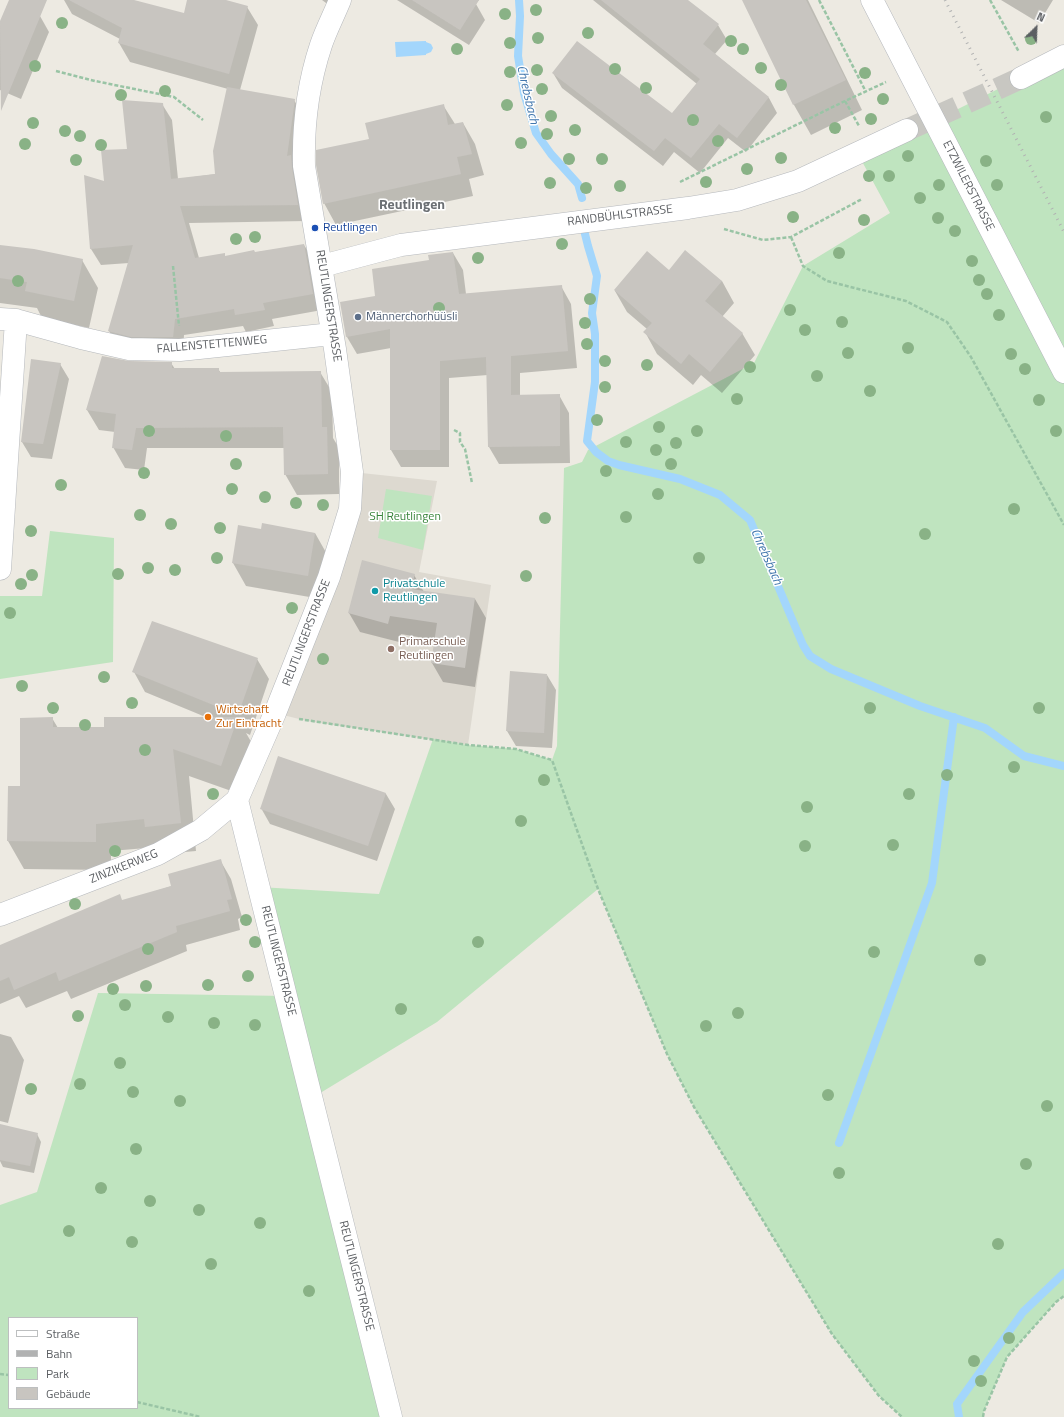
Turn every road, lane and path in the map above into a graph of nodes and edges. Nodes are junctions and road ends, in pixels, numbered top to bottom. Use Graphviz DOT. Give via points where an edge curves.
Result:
graph roads {
  1 [pos="340,0"];
  2 [pos="819,0"];
  3 [pos="872,0"];
  4 [pos="990,0"];
  5 [pos="1064,56"];
  6 [pos="56,71"];
  7 [pos="1026,75"];
  8 [pos="886,82"];
  9 [pos="866,92"];
  10 [pos="203,120"];
  11 [pos="907,130"];
  12 [pos="862,199"];
  13 [pos="670,210"];
  14 [pos="723,229"];
  15 [pos="791,237"];
  16 [pos="173,266"];
  17 [pos="322,266"];
  18 [pos="8,320"];
  19 [pos="332,334"];
  20 [pos="180,350"];
  21 [pos="1064,372"];
  22 [pos="454,430"];
  23 [pos="472,483"];
  24 [pos="1064,525"];
  25 [pos="0,569"];
  26 [pos="307,721"];
  27 [pos="237,800"];
  28 [pos="0,915"];
  29 [pos="1064,1296"];
  30 [pos="138,1402"];
  31 [pos="201,1417"];
  32 [pos="391,1417"];
  33 [pos="902,1417"];
  34 [pos="984,1417"];
  1 -- 17 [label="street, REUTLINGERSTRASSE" via="317,59 310,87 303,142 304,166"];
  2 -- 9 [label="path"];
  3 -- 21 [label="street, ETZWILERSTRASSE"];
  4 -- 7 [label="path"];
  5 -- 7 [label="street"];
  6 -- 10 [label="path" via="174,98"];
  8 -- 9 [label="path"];
  9 -- 13 [label="path" via="679,183 669,193"];
  11 -- 13 [label="street, RANDBÜHLSTRASSE" via="798,181 737,200"];
  12 -- 15 [label="path"];
  13 -- 17 [label="street, RANDBÜHLSTRASSE" via="401,245"];
  14 -- 15 [label="path" via="763,240"];
  15 -- 24 [label="path" via="803,266 826,281 906,301 947,322 971,356"];
  16 -- 20 [label="path"];
  17 -- 19 [label="street, REUTLINGERSTRASSE"];
  18 -- 20 [label="street, FALLENSTETTENWEG" via="129,349"];
  18 -- 25 [label="street"];
  19 -- 20 [label="street, FALLENSTETTENWEG"];
  19 -- 27 [label="street, REUTLINGERSTRASSE" via="352,472 350,509 329,577"];
  22 -- 23 [label="path" via="460,433 460,442 465,449"];
  26 -- 33 [label="path" via="468,745 516,749 552,760 598,889 667,1054 694,1107 832,1334 879,1396"];
  27 -- 28 [label="street, ZINZIKERWEG" via="201,830 158,854"];
  27 -- 32 [label="street, REUTLINGERSTRASSE"];
  29 -- 34 [label="path" via="1007,1357 984,1411"];
  30 -- 31 [label="path"];
}
